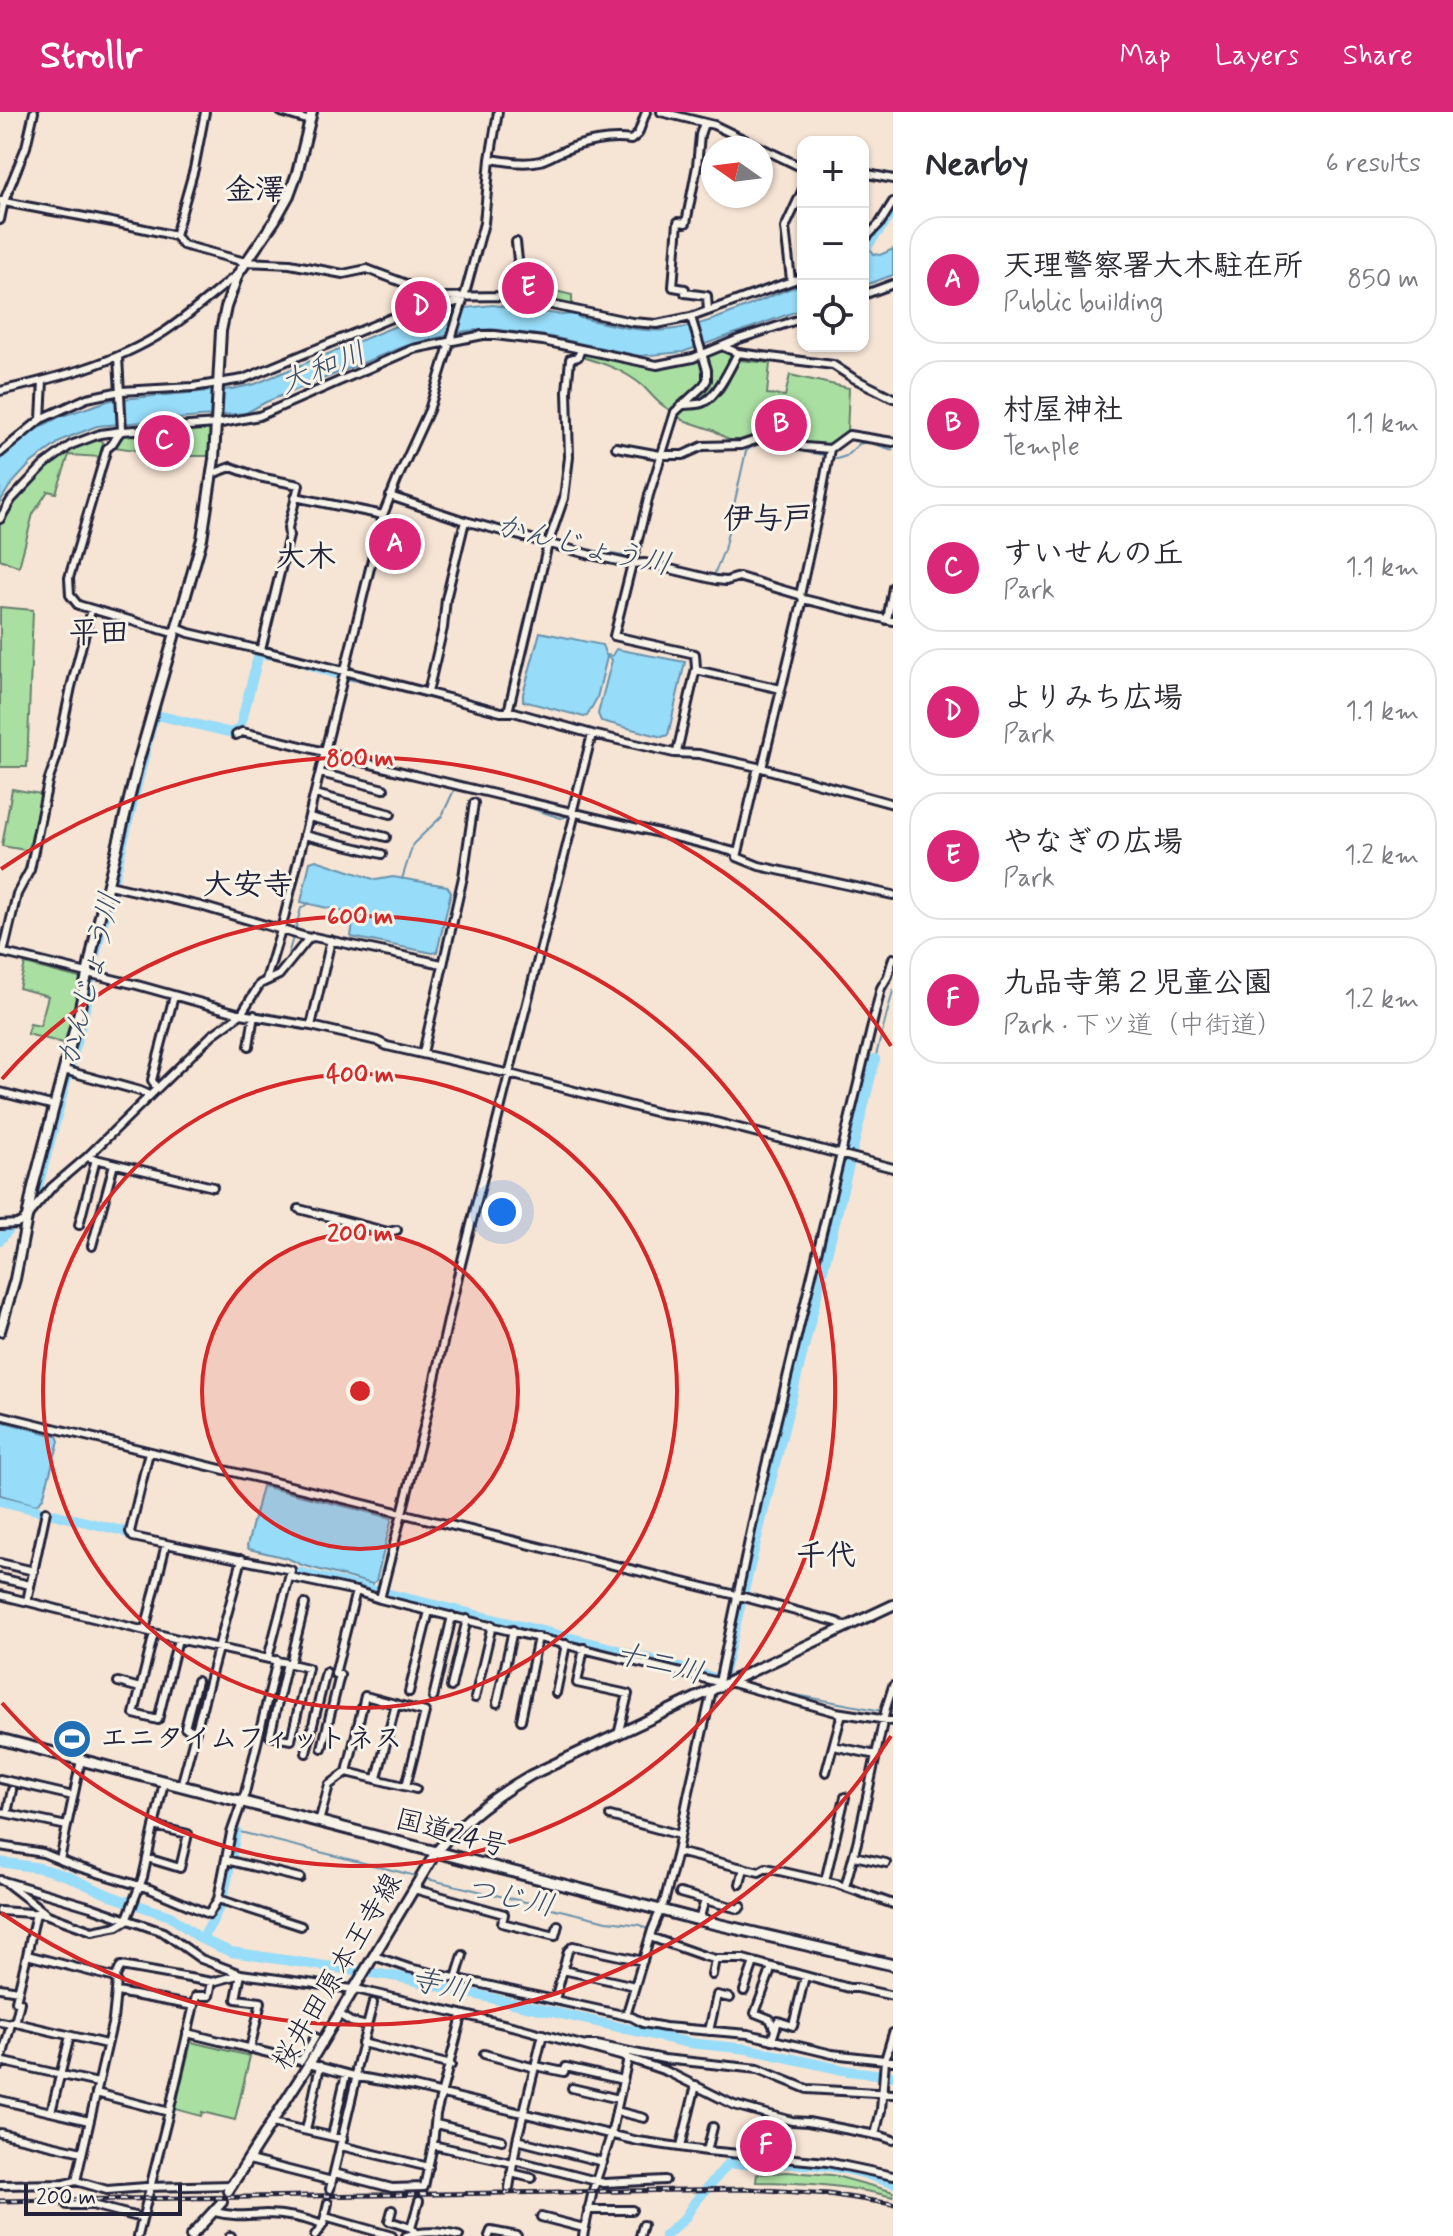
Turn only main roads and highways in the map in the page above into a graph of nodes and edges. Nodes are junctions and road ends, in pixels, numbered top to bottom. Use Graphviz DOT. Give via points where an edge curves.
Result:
graph roads {
  1 [pos="311,116"];
  2 [pos="0,1331"];
  3 [pos="893,1605"];
  4 [pos="0,1739"];
  5 [pos="436,1852"];
  6 [pos="893,1965"];
  7 [pos="231,2188"];
  8 [pos="222,2202"];
  9 [pos="191,2236"];
  1 -- 2 [label="main road" via="289,195 238,274 226,307 202,539 139,759"];
  3 -- 5 [label="main road, 桜井田原本王寺線" via="510,1787"];
  4 -- 5 [label="highway, 国道24号"];
  5 -- 6 [label="highway, 国道24号"];
  5 -- 7 [label="main road, 桜井田原本王寺線"];
  8 -- 9 [label="main road"];
}
